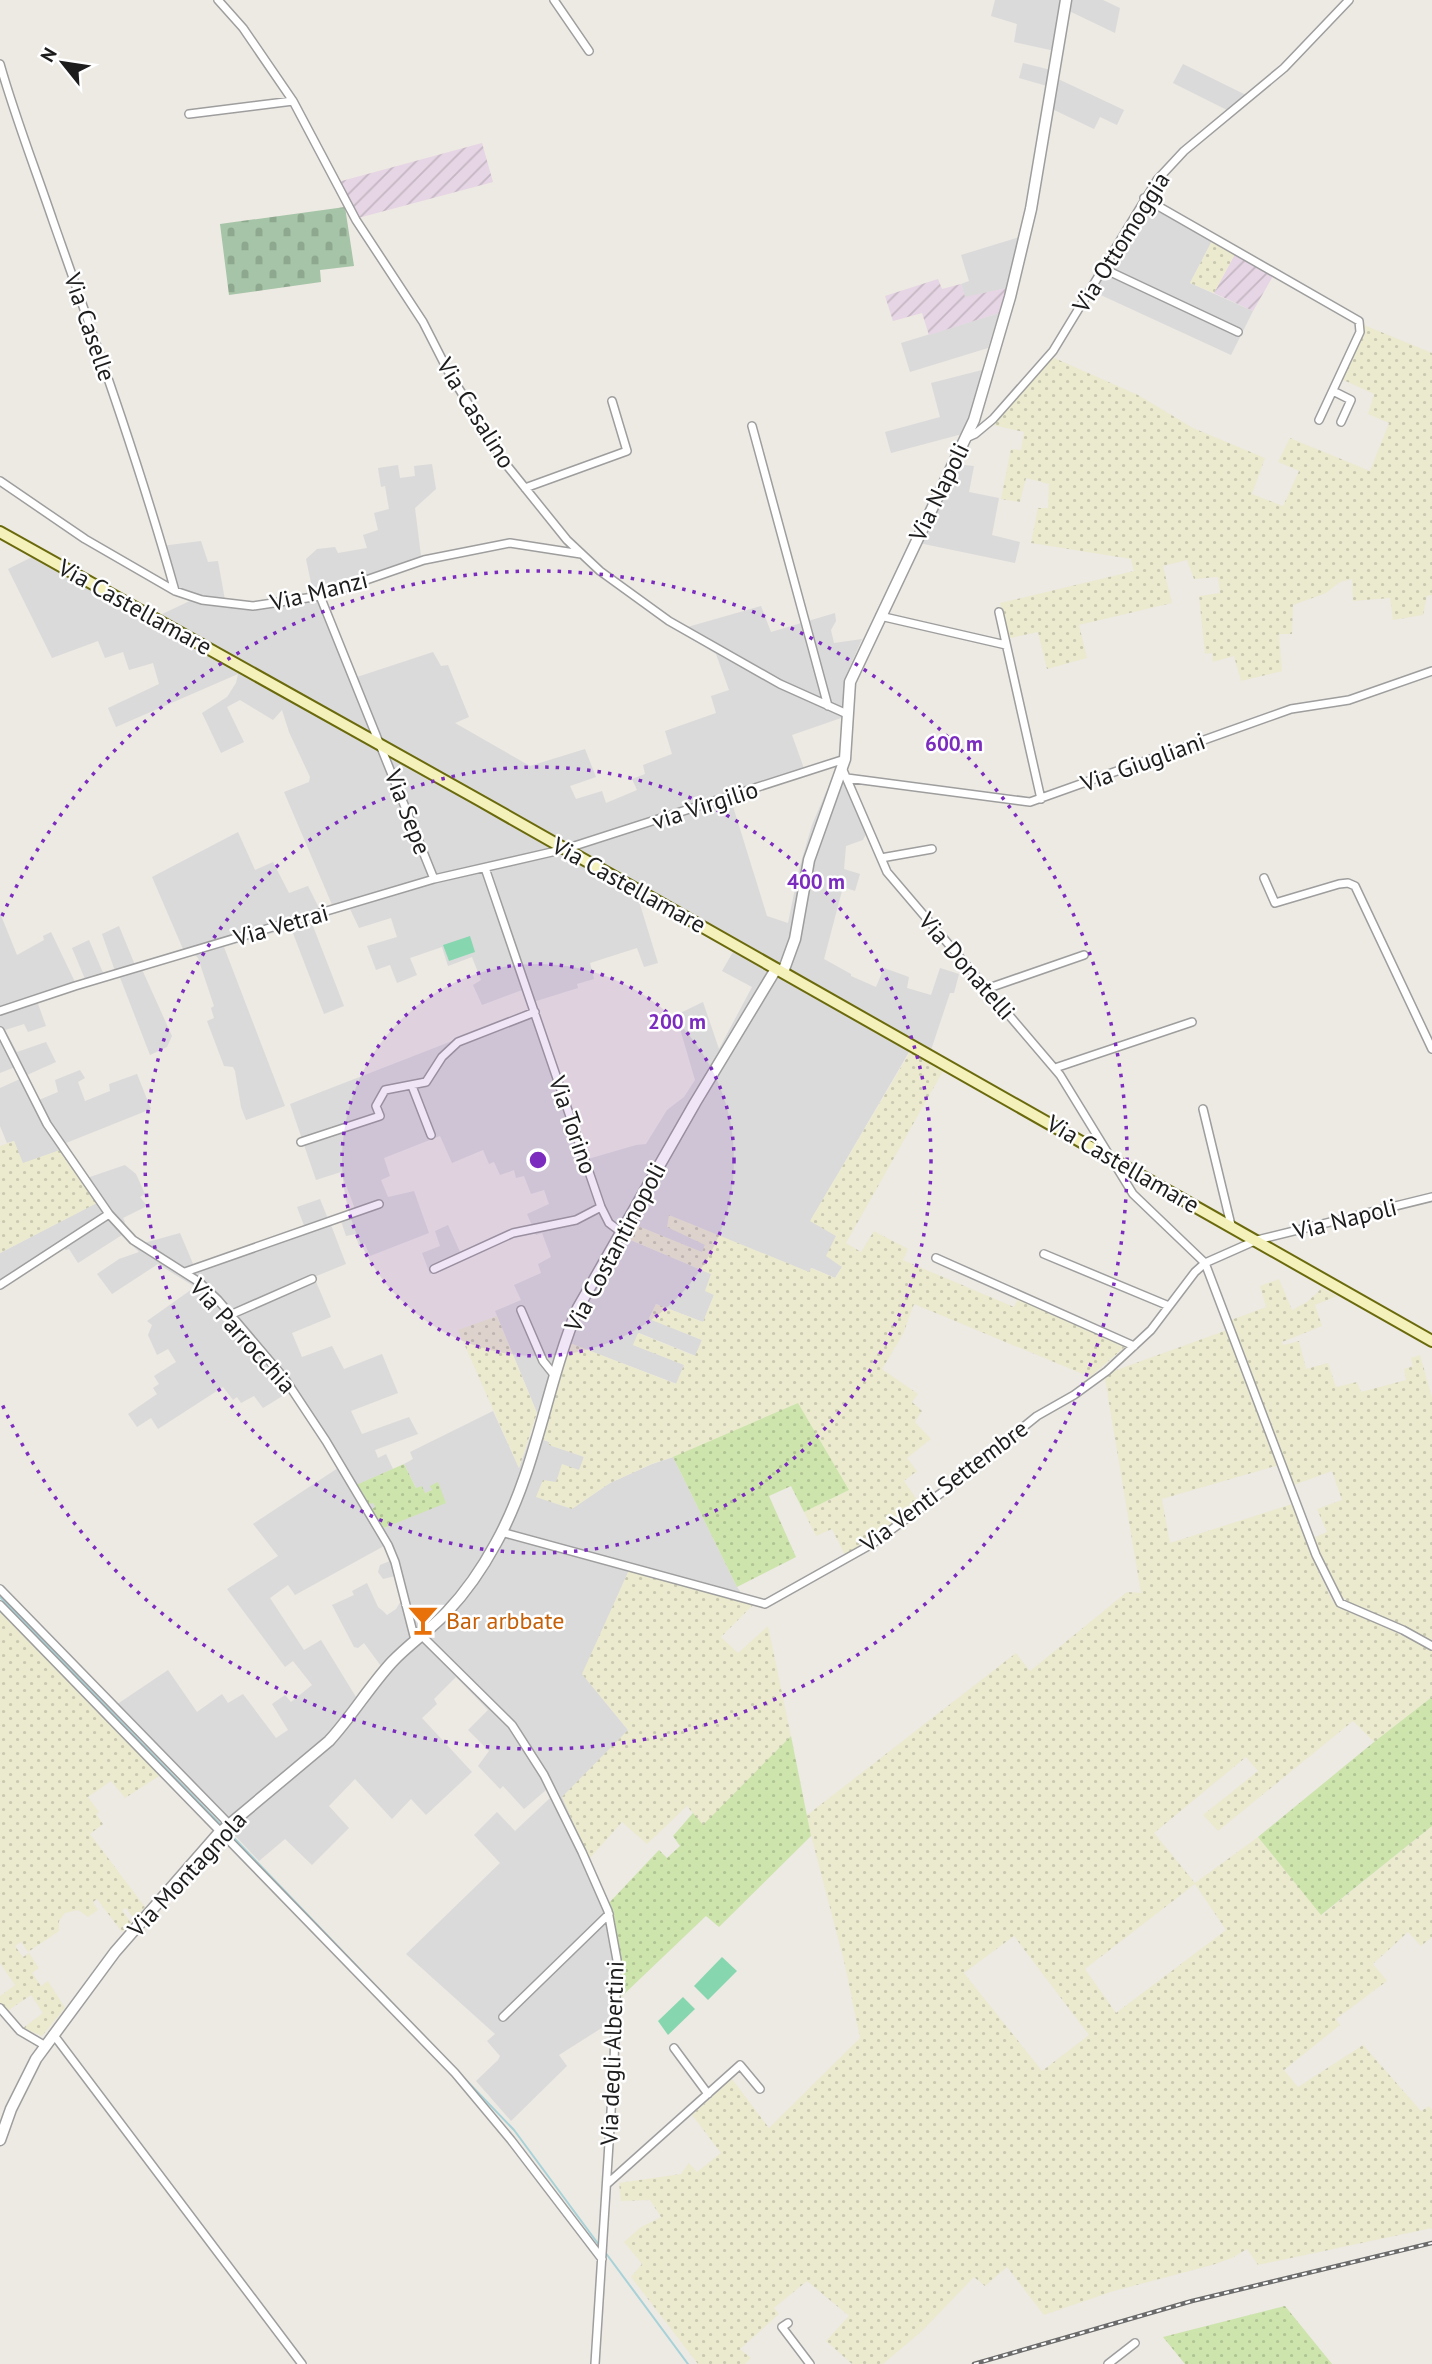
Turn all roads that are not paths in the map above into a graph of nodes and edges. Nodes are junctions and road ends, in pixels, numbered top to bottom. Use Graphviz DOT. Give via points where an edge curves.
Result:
graph roads {
  1 [pos="218,0"];
  2 [pos="554,0"];
  3 [pos="1066,0"];
  4 [pos="1349,0"];
  5 [pos="589,51"];
  6 [pos="0,64"];
  7 [pos="293,101"];
  8 [pos="189,114"];
  9 [pos="1144,198"];
  10 [pos="1102,268"];
  11 [pos="1238,332"];
  12 [pos="1333,391"];
  13 [pos="612,401"];
  14 [pos="1320,420"];
  15 [pos="1341,422"];
  16 [pos="752,426"];
  17 [pos="966,438"];
  18 [pos="0,481"];
  19 [pos="525,488"];
  20 [pos="0,532"];
  21 [pos="582,554"];
  22 [pos="175,591"];
  23 [pos="320,596"];
  24 [pos="999,612"];
  25 [pos="880,616"];
  26 [pos="1006,645"];
  27 [pos="1432,671"];
  28 [pos="828,706"];
  29 [pos="847,714"];
  30 [pos="381,744"];
  31 [pos="845,768"];
  32 [pos="1041,799"];
  33 [pos="565,849"];
  34 [pos="932,849"];
  35 [pos="881,858"];
  36 [pos="485,867"];
  37 [pos="1264,878"];
  38 [pos="435,879"];
  39 [pos="1084,955"];
  40 [pos="780,970"];
  41 [pos="986,989"];
  42 [pos="0,1011"];
  43 [pos="535,1012"];
  44 [pos="1192,1022"];
  45 [pos="0,1031"];
  46 [pos="1432,1049"];
  47 [pos="1055,1068"];
  48 [pos="412,1086"];
  49 [pos="1203,1110"];
  50 [pos="431,1135"];
  51 [pos="301,1142"];
  52 [pos="1108,1155"];
  53 [pos="1432,1197"];
  54 [pos="379,1204"];
  55 [pos="601,1207"];
  56 [pos="109,1214"];
  57 [pos="1231,1225"];
  58 [pos="621,1232"];
  59 [pos="1258,1240"];
  60 [pos="1044,1254"];
  61 [pos="936,1258"];
  62 [pos="1205,1263"];
  63 [pos="434,1269"];
  64 [pos="185,1272"];
  65 [pos="312,1279"];
  66 [pos="0,1285"];
  67 [pos="1169,1306"];
  68 [pos="521,1310"];
  69 [pos="230,1315"];
  70 [pos="1432,1341"];
  71 [pos="1134,1346"];
  72 [pos="555,1376"];
  73 [pos="501,1532"];
  74 [pos="0,1588"];
  75 [pos="0,1605"];
  76 [pos="418,1638"];
  77 [pos="1432,1646"];
  78 [pos="225,1828"];
  79 [pos="609,1914"];
  80 [pos="0,2008"];
  81 [pos="503,2017"];
  82 [pos="53,2034"];
  83 [pos="44,2045"];
  84 [pos="674,2048"];
  85 [pos="760,2089"];
  86 [pos="708,2094"];
  87 [pos="0,2140"];
  88 [pos="607,2184"];
  89 [pos="603,2253"];
  90 [pos="788,2323"];
  91 [pos="1135,2343"];
  92 [pos="302,2364"];
  93 [pos="595,2364"];
  94 [pos="810,2364"];
  95 [pos="1108,2364"];
  1 -- 7 [label="street, Via Casalino"];
  2 -- 5 [label="street"];
  3 -- 17 [label="street, Via Napoli" via="1025,238"];
  4 -- 9 [label="street, Via Ottomoggia" via="1284,68 1172,163"];
  6 -- 22 [label="street, Via Caselle" via="156,520"];
  7 -- 8 [label="street"];
  7 -- 19 [label="street, Via Casalino" via="361,229 423,322 505,463"];
  9 -- 10 [label="street, Via Ottomoggia"];
  9 -- 12 [label="street" via="1359,321 1360,332"];
  10 -- 11 [label="street"];
  10 -- 17 [label="street, Via Ottomoggia" via="1053,351 993,419"];
  12 -- 14 [label="street"];
  12 -- 15 [label="street" via="1350,400"];
  13 -- 19 [label="street" via="627,451"];
  16 -- 28 [label="street"];
  17 -- 25 [label="street, Via Napoli"];
  18 -- 22 [label="street, Via Manzi" via="85,539"];
  19 -- 21 [label="street, Via Casalino"];
  20 -- 30 [label="main road, Via Castellamare"];
  21 -- 23 [label="street, Via Manzi" via="510,543 424,560"];
  21 -- 28 [label="street, Via Casalino" via="669,621"];
  22 -- 23 [label="street, Via Manzi" via="202,600 253,606"];
  23 -- 30 [label="street, Via Sepe"];
  24 -- 26 [label="street"];
  25 -- 26 [label="street"];
  25 -- 29 [label="street, Via Napoli" via="850,682"];
  26 -- 32 [label="street"];
  27 -- 32 [label="street, Via Giugliani" via="1349,700 1291,709"];
  28 -- 29 [label="street, Via Casalino"];
  29 -- 31 [label="street, Via Napoli"];
  30 -- 33 [label="main road, Via Castellamare"];
  30 -- 38 [label="street, Via Sepe"];
  31 -- 32 [label="street, Via Giugliani" via="1030,802"];
  31 -- 33 [label="street, via Virgilio"];
  31 -- 35 [label="street, Via Donatelli"];
  31 -- 40 [label="street, Via Napoli" via="809,860 795,939"];
  33 -- 36 [label="street, Via Vetrai"];
  33 -- 40 [label="main road, Via Castellamare"];
  34 -- 35 [label="street"];
  35 -- 41 [label="street, Via Donatelli" via="887,872"];
  36 -- 38 [label="street, Via Vetrai"];
  36 -- 43 [label="street, Via Torino"];
  37 -- 46 [label="street" via="1275,903 1339,884 1355,886"];
  38 -- 42 [label="street, Via Vetrai"];
  39 -- 41 [label="street"];
  40 -- 52 [label="main road, Via Castellamare"];
  40 -- 58 [label="street, Via Costantinopoli" via="695,1103"];
  41 -- 47 [label="street, Via Donatelli"];
  43 -- 48 [label="street" via="458,1042 425,1082"];
  43 -- 55 [label="street, Via Torino"];
  44 -- 47 [label="street"];
  45 -- 56 [label="street, Via Parrocchia" via="47,1124"];
  47 -- 52 [label="street, Via Donatelli"];
  48 -- 50 [label="street"];
  48 -- 51 [label="street" via="385,1090 376,1106 380,1116"];
  49 -- 57 [label="street"];
  52 -- 57 [label="main road, Via Castellamare"];
  52 -- 62 [label="street, Via Donatelli" via="1133,1194"];
  53 -- 59 [label="street, Via Napoli"];
  54 -- 64 [label="street"];
  55 -- 58 [label="street, Via Torino" via="609,1223"];
  55 -- 63 [label="street" via="576,1220 513,1233"];
  56 -- 64 [label="street, Via Parrocchia" via="133,1240"];
  56 -- 66 [label="street"];
  57 -- 59 [label="main road, Via Castellamare"];
  58 -- 72 [label="street, Via Costantinopoli" via="578,1308"];
  59 -- 62 [label="street, Via Venti Settembre"];
  59 -- 70 [label="main road, Via Castellamare"];
  60 -- 67 [label="street"];
  61 -- 71 [label="street"];
  62 -- 67 [label="street, Via Venti Settembre"];
  62 -- 77 [label="street" via="1336,1598"];
  64 -- 69 [label="street, Via Parrocchia"];
  65 -- 69 [label="street"];
  67 -- 71 [label="street, Via Venti Settembre"];
  68 -- 72 [label="street" via="543,1362"];
  69 -- 76 [label="street, Via Parrocchia" via="302,1403 381,1531"];
  71 -- 73 [label="street, Via Venti Settembre" via="1107,1371 1011,1435 872,1544 765,1604"];
  72 -- 73 [label="street, Via Costantinopoli" via="541,1431"];
  73 -- 76 [label="street, Via Costantinopoli" via="447,1612"];
  74 -- 78 [label="street"];
  75 -- 78 [label="street"];
  76 -- 78 [label="street, Via Montagnola" via="385,1670 328,1741"];
  76 -- 79 [label="street, Via degli Albertini" via="512,1725 549,1786"];
  78 -- 82 [label="street, Via Montagnola" via="115,1952"];
  78 -- 89 [label="street" via="485,2107"];
  79 -- 81 [label="street"];
  79 -- 88 [label="street, Via degli Albertini" via="617,1960"];
  80 -- 83 [label="street" via="20,2031"];
  82 -- 83 [label="street, Via Montagnola"];
  82 -- 92 [label="street"];
  83 -- 87 [label="street, Via Montagnola"];
  84 -- 86 [label="street"];
  85 -- 86 [label="street" via="740,2065"];
  86 -- 88 [label="street"];
  88 -- 89 [label="street, Via degli Albertini"];
  89 -- 93 [label="street, Via degli Albertini"];
  90 -- 94 [label="street" via="782,2327"];
  91 -- 95 [label="street"];
}
